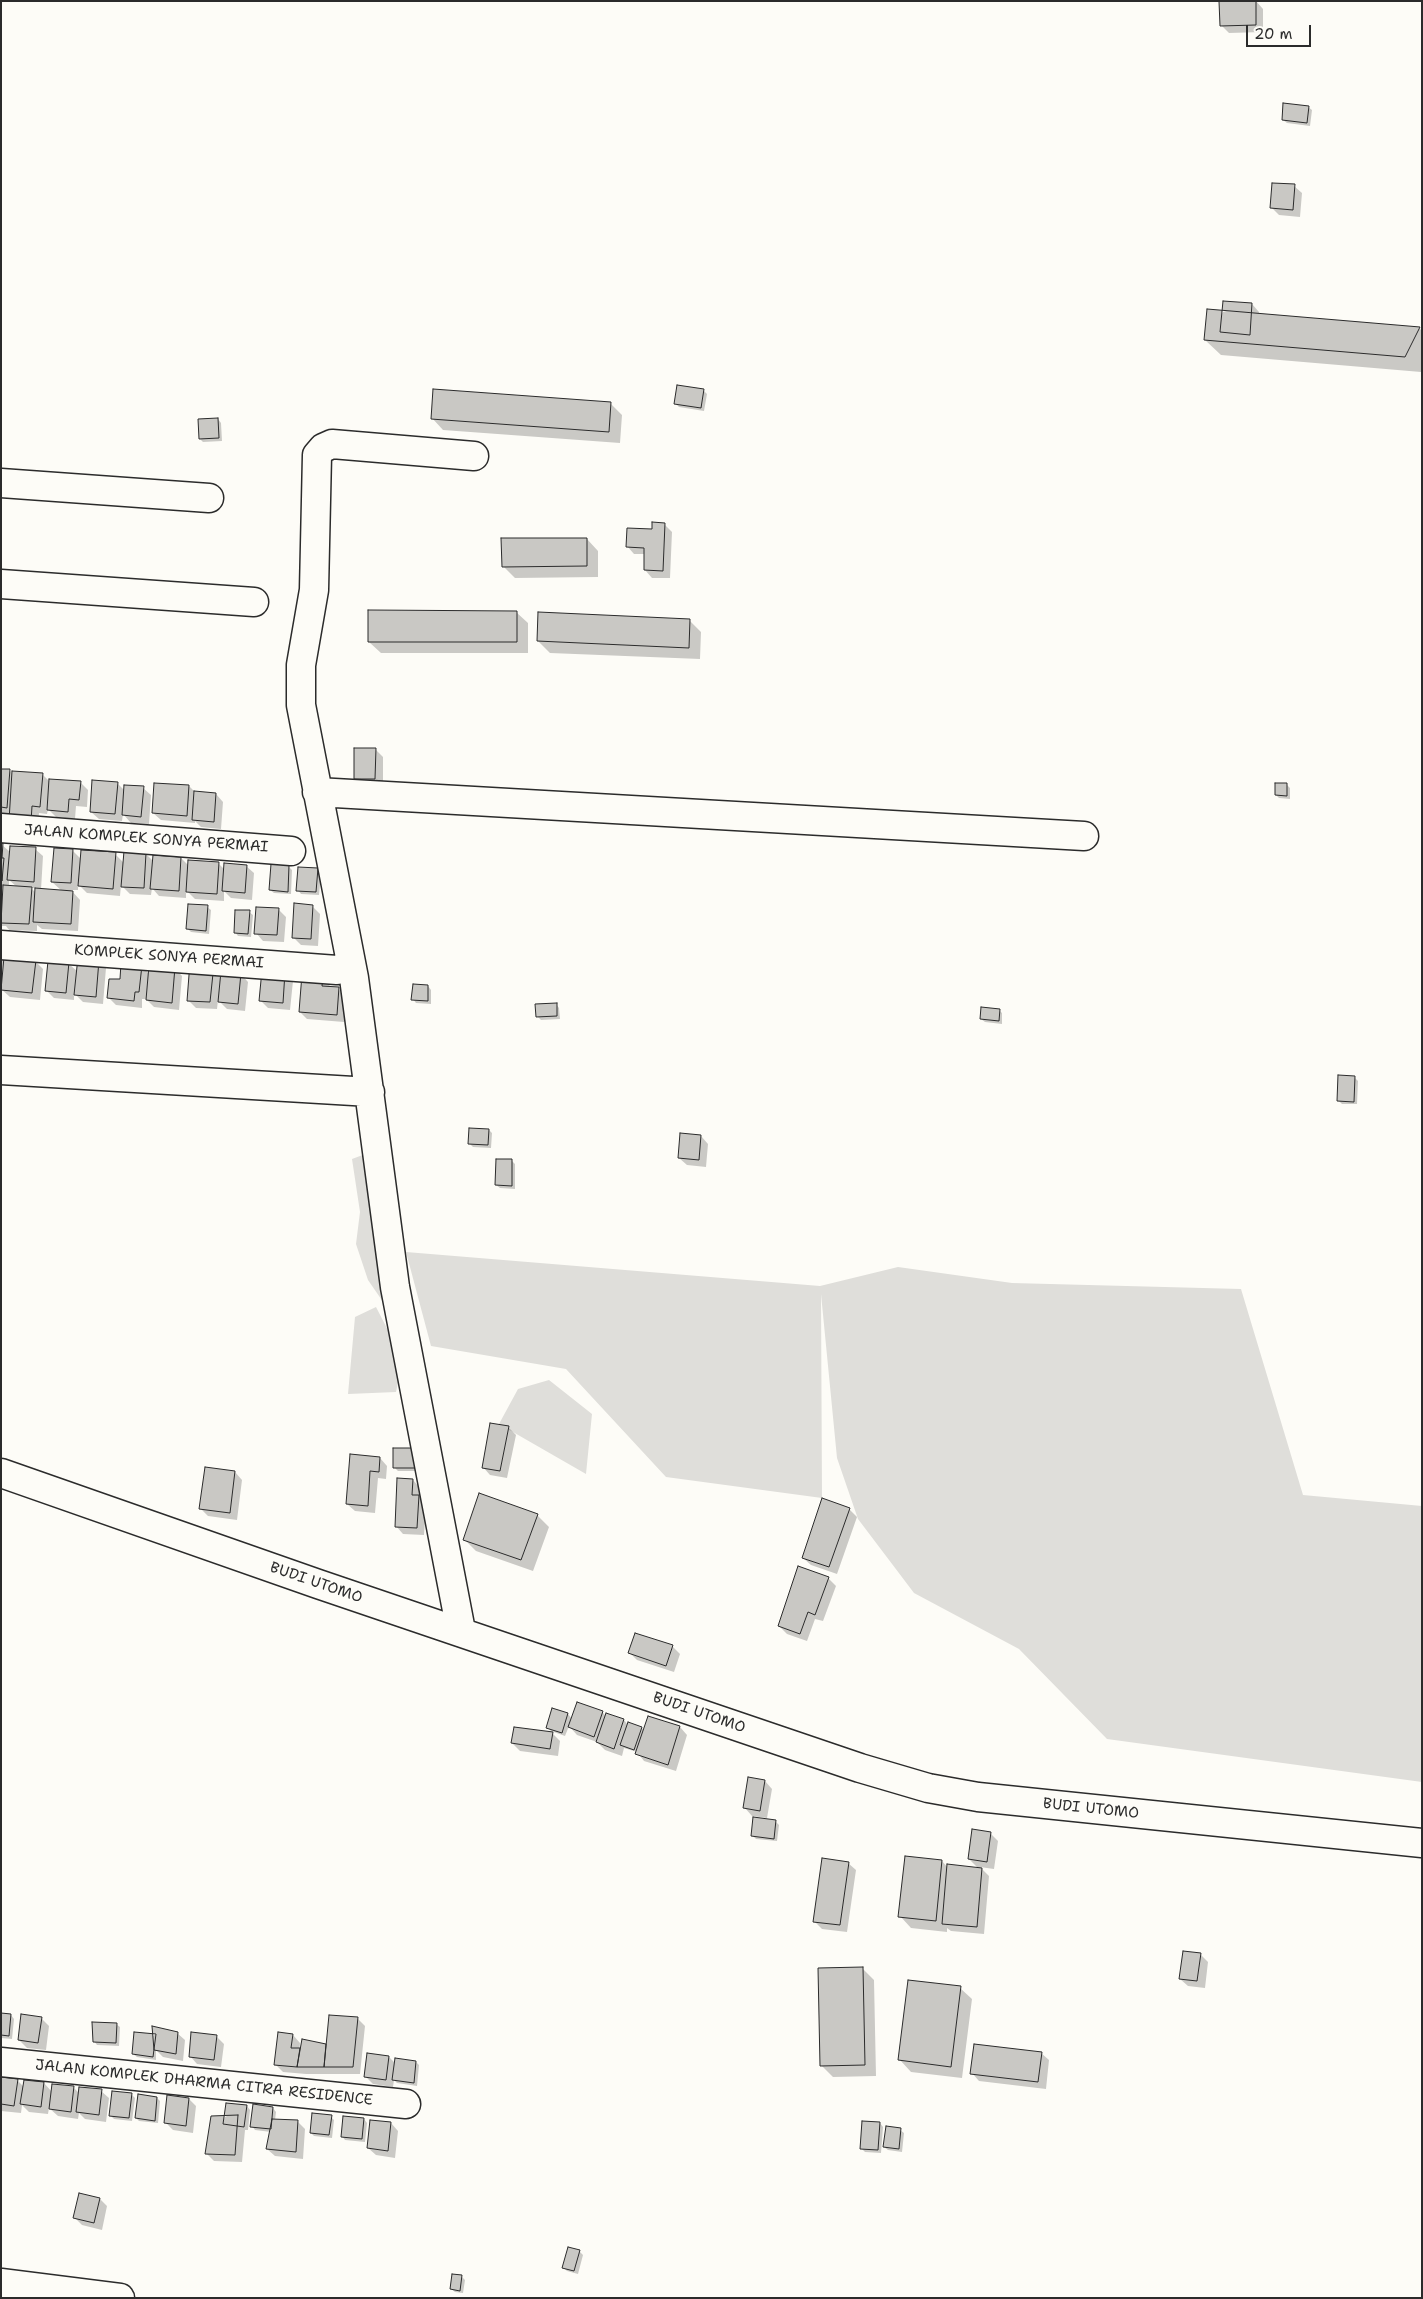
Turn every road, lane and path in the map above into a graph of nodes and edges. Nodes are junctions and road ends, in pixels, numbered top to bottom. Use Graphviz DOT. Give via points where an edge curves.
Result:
graph roads {
  1 [pos="474,456"];
  2 [pos="1,483"];
  3 [pos="209,498"];
  4 [pos="1,584"];
  5 [pos="254,602"];
  6 [pos="317,792"];
  7 [pos="1,828"];
  8 [pos="1084,836"];
  9 [pos="291,851"];
  10 [pos="1,945"];
  11 [pos="337,970"];
  12 [pos="1,1070"];
  13 [pos="370,1092"];
  14 [pos="1,1473"];
  15 [pos="461,1631"];
  16 [pos="1422,1843"];
  17 [pos="1,2062"];
  18 [pos="406,2104"];
  19 [pos="1,2283"];
  20 [pos="120,2298"];
  1 -- 6 [label="street" via="332,444 317,455 314,590 301,665 301,705"];
  2 -- 3 [label="street"];
  4 -- 5 [label="street"];
  6 -- 8 [label="street"];
  6 -- 13 [label="street" via="354,978"];
  7 -- 9 [label="street, JALAN KOMPLEK SONYA PERMAI"];
  10 -- 11 [label="street, KOMPLEK SONYA PERMAI"];
  12 -- 13 [label="street"];
  13 -- 15 [label="street" via="395,1287"];
  14 -- 15 [label="street, BUDI UTOMO"];
  15 -- 16 [label="street, BUDI UTOMO" via="860,1768 928,1788 978,1797"];
  17 -- 18 [label="street, JALAN KOMPLEK DHARMA CITRA RESIDENCE"];
  19 -- 20 [label="street"];
}
